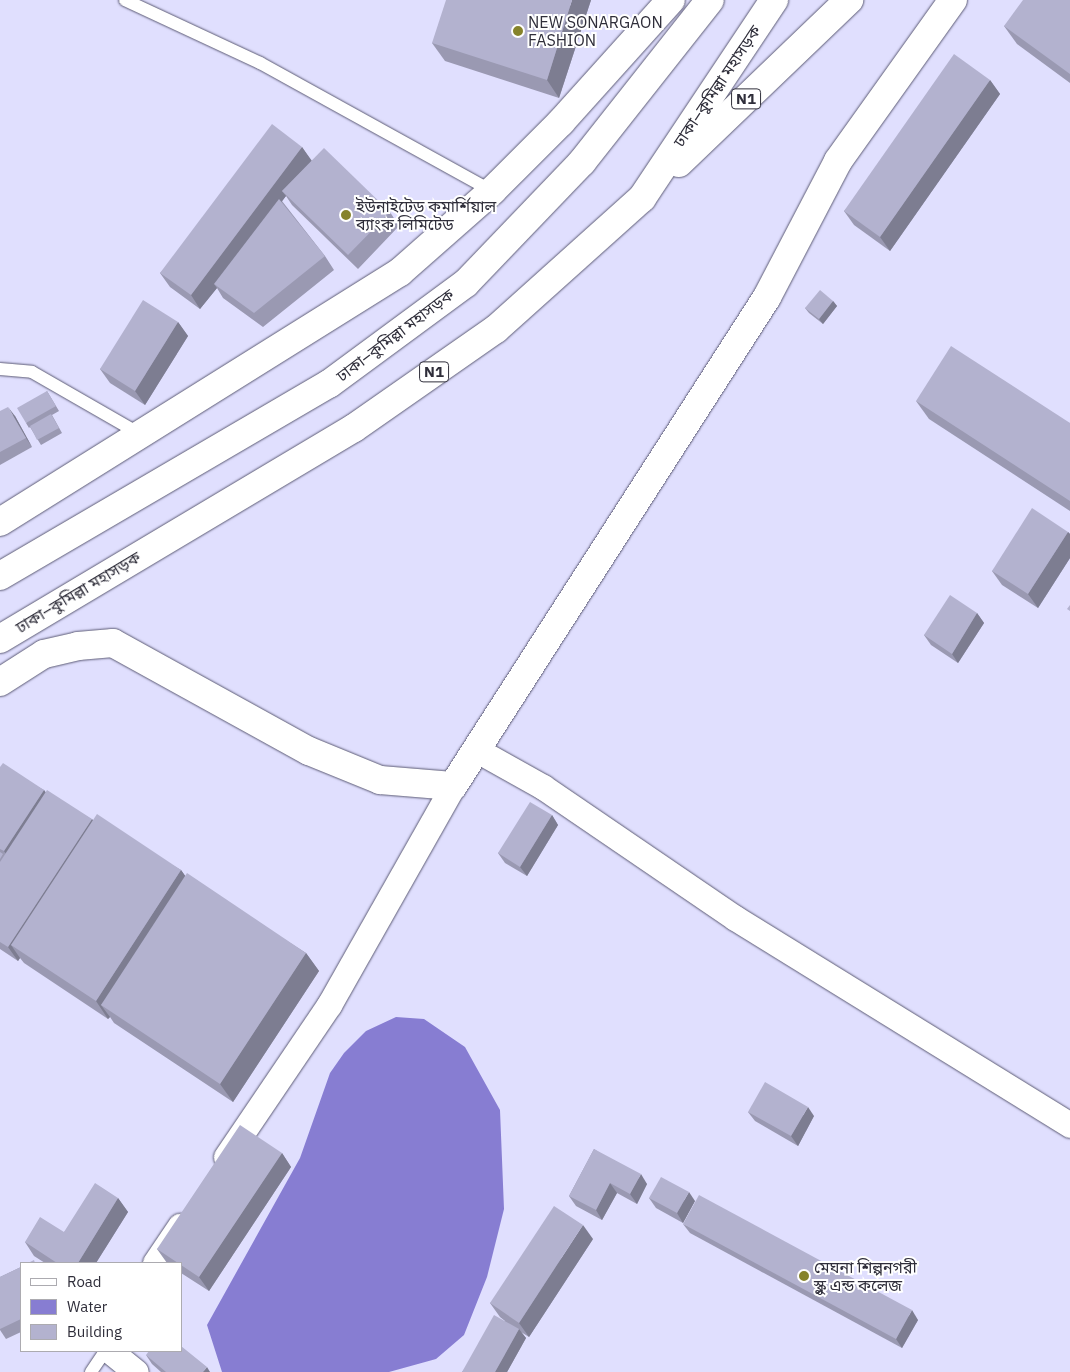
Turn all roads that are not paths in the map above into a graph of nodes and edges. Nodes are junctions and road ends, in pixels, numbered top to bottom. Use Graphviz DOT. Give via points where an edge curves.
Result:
graph roads {
  1 [pos="125,0"];
  2 [pos="671,0"];
  3 [pos="710,0"];
  4 [pos="774,0"];
  5 [pos="849,0"];
  6 [pos="953,0"];
  7 [pos="492,191"];
  8 [pos="642,198"];
  9 [pos="0,370"];
  10 [pos="140,434"];
  11 [pos="0,522"];
  12 [pos="0,576"];
  13 [pos="0,639"];
  14 [pos="0,682"];
  15 [pos="475,749"];
  16 [pos="453,786"];
  17 [pos="1070,1125"];
  18 [pos="214,1174"];
  19 [pos="193,1207"];
  20 [pos="156,1262"];
  21 [pos="104,1352"];
  22 [pos="111,1352"];
  23 [pos="91,1372"];
  24 [pos="136,1372"];
  1 -- 7 [label="lane" via="260,63"];
  2 -- 7 [label="main road" via="561,122"];
  3 -- 12 [label="main road, ঢাকা–কুমিল্লা মহাসড়ক" via="582,162 466,283 328,384"];
  4 -- 8 [label="main road, ঢাকা–কুমিল্লা মহাসড়ক / N1"];
  5 -- 8 [label="main road, ঢাকা–কুমিল্লা মহাসড়ক / N1"];
  6 -- 15 [label="main road" via="838,161 767,297"];
  7 -- 10 [label="main road" via="400,272"];
  8 -- 13 [label="main road, ঢাকা–কুমিল্লা মহাসড়ক / N1" via="496,329 354,428"];
  9 -- 10 [label="lane" via="32,372"];
  10 -- 11 [label="main road"];
  14 -- 16 [label="main road" via="44,654 78,646 113,643 309,751 380,780"];
  15 -- 16 [label="main road"];
  15 -- 17 [label="street" via="543,787 735,918"];
  16 -- 18 [label="street" via="329,1005"];
  19 -- 20 [label="street"];
  21 -- 23 [label="lane"];
  22 -- 24 [label="street"];
}
